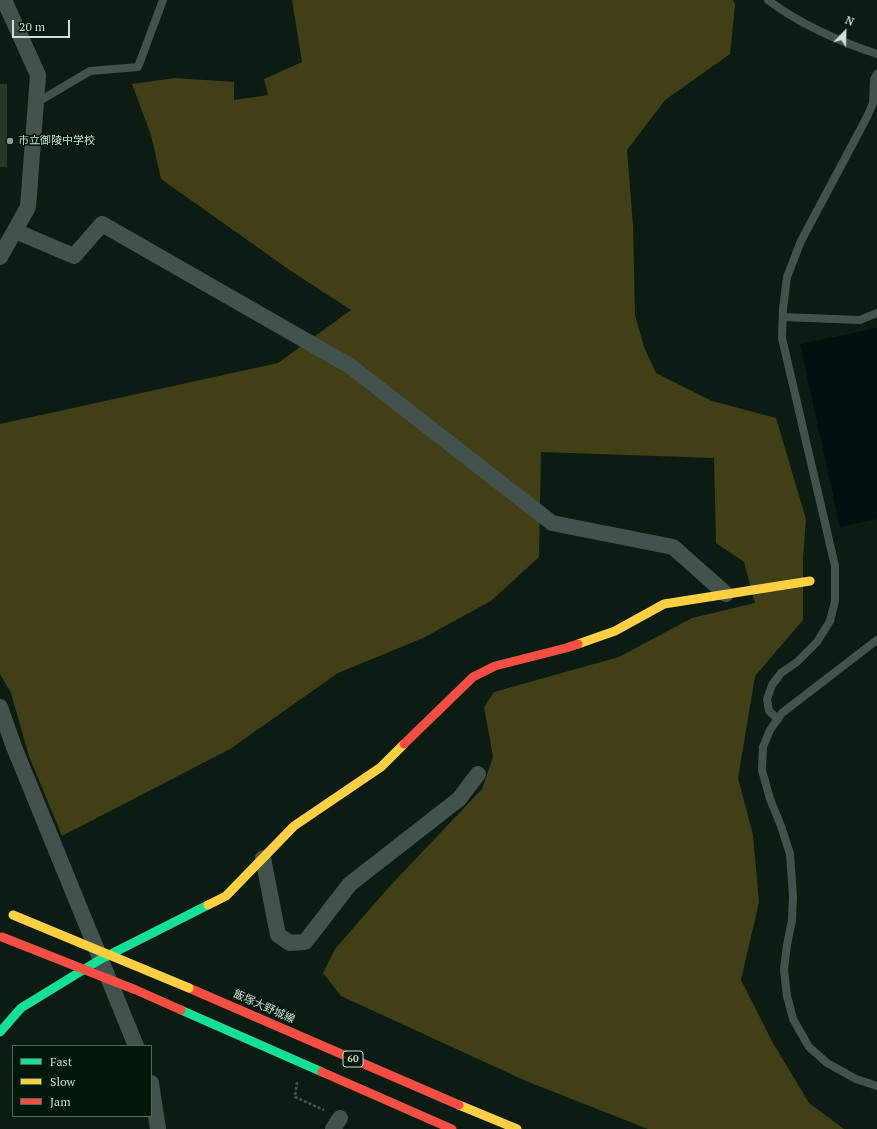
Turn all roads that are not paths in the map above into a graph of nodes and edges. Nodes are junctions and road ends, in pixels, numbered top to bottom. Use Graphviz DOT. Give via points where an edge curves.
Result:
graph roads {
  1 [pos="4,0"];
  2 [pos="163,0"];
  3 [pos="768,0"];
  4 [pos="877,54"];
  5 [pos="877,74"];
  6 [pos="36,103"];
  7 [pos="875,104"];
  8 [pos="15,231"];
  9 [pos="0,257"];
  10 [pos="877,313"];
  11 [pos="783,317"];
  12 [pos="810,581"];
  13 [pos="726,594"];
  14 [pos="877,640"];
  15 [pos="0,707"];
  16 [pos="778,719"];
  17 [pos="7,747"];
  18 [pos="478,774"];
  19 [pos="263,858"];
  20 [pos="9,913"];
  21 [pos="1,937"];
  22 [pos="101,960"];
  23 [pos="0,1032"];
  24 [pos="136,1045"];
  25 [pos="877,1086"];
  26 [pos="152,1089"];
  27 [pos="158,1129"];
  28 [pos="452,1129"];
  29 [pos="517,1129"];
  1 -- 6 [label="street" via="38,75"];
  2 -- 6 [label="lane" via="138,67 90,71"];
  3 -- 4 [label="lane" via="782,11 817,30"];
  5 -- 7 [label="lane" via="874,79"];
  6 -- 8 [label="street" via="28,207"];
  7 -- 11 [label="lane" via="801,241 787,277"];
  8 -- 9 [label="street"];
  8 -- 13 [label="street" via="74,256 102,224 350,366 552,524 673,547"];
  10 -- 11 [label="lane" via="860,320"];
  11 -- 16 [label="lane" via="782,338 835,566 835,601 830,621 817,642 797,662 781,673 772,685 767,699 768,705"];
  12 -- 13 [label="main road"];
  13 -- 19 [label="main road" via="664,604 615,631 566,648 495,666 473,677 381,767 294,826"];
  14 -- 16 [label="lane" via="782,713"];
  15 -- 17 [label="street"];
  16 -- 25 [label="lane" via="770,730 763,748 762,770 790,854 792,920 784,970 793,1019 809,1047 827,1063 856,1079"];
  17 -- 22 [label="street"];
  18 -- 19 [label="street" via="459,799 350,884 305,942 290,943 278,935"];
  19 -- 22 [label="main road" via="226,896"];
  20 -- 29 [label="main road, 飯塚大野城線 / 60, bridge"];
  21 -- 28 [label="main road, 60, bridge" via="136,990"];
  22 -- 23 [label="main road" via="21,1008"];
  22 -- 24 [label="street"];
  26 -- 27 [label="street"];
}
